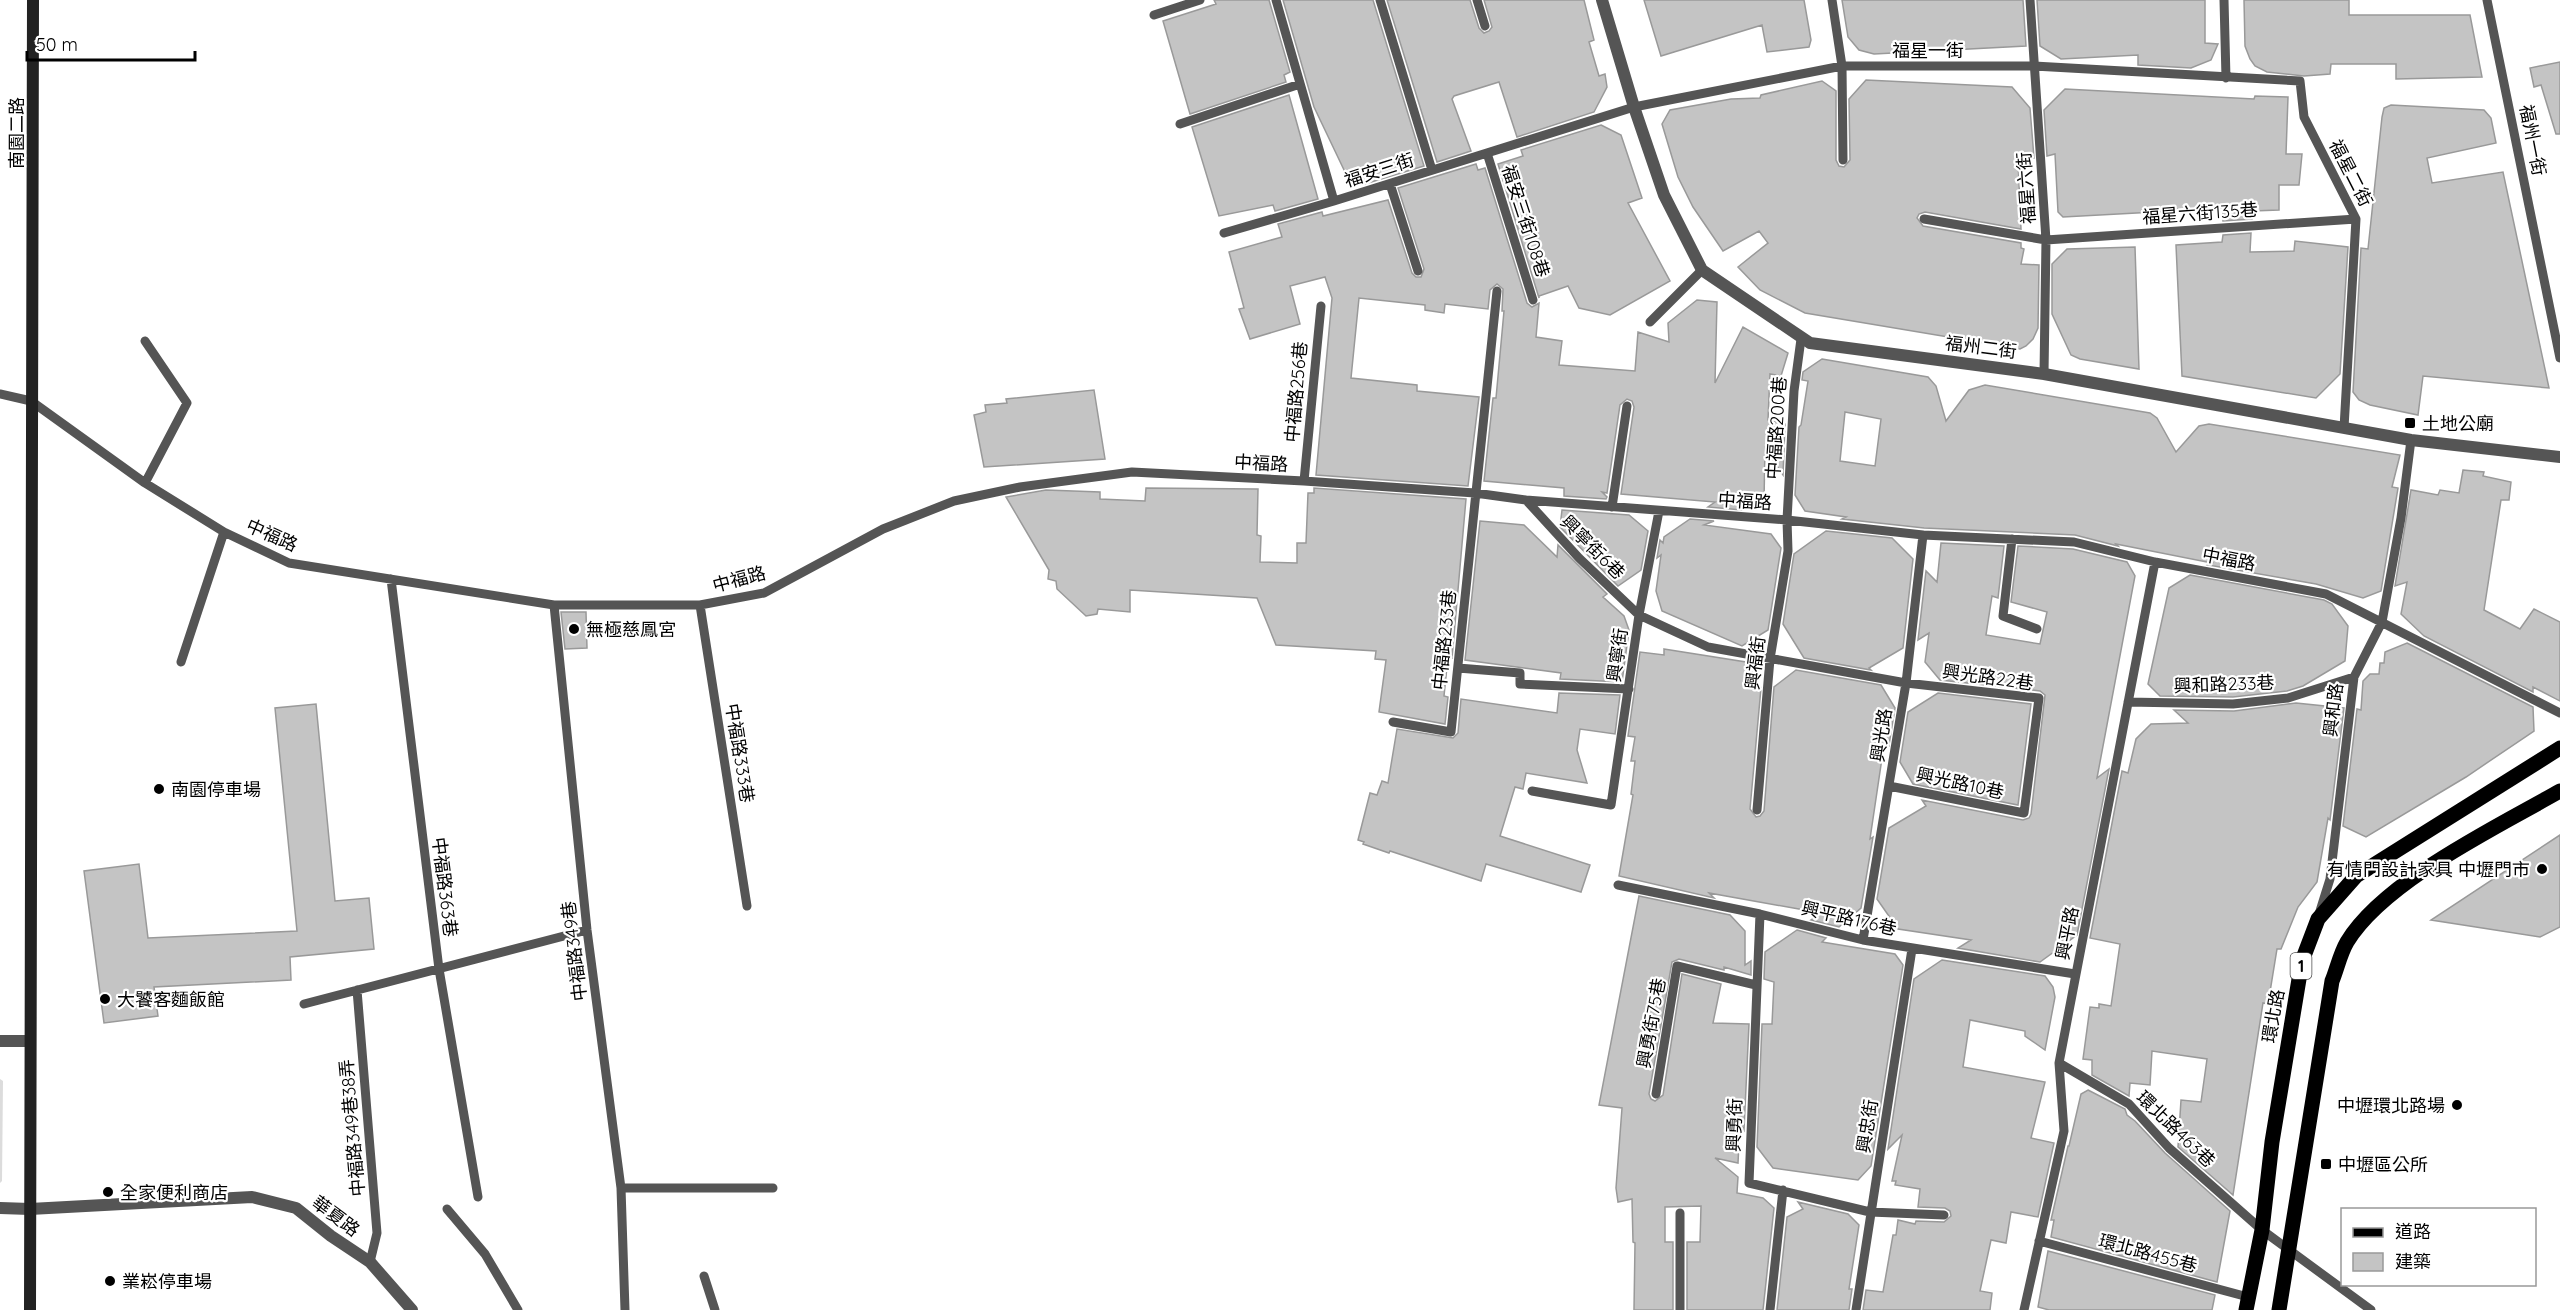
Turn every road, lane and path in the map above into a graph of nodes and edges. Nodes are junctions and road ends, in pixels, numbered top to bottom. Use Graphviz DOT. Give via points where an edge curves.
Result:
graph roads {
  1 [pos="33,0"];
  2 [pos="1200,0"];
  3 [pos="1276,0"];
  4 [pos="1380,0"];
  5 [pos="1477,0"];
  6 [pos="1602,0"];
  7 [pos="1832,0"];
  8 [pos="2030,0"];
  9 [pos="2224,0"];
  10 [pos="2487,0"];
  11 [pos="1154,15"];
  12 [pos="1485,26"];
  13 [pos="1842,66"];
  14 [pos="2034,66"];
  15 [pos="2226,78"];
  16 [pos="1300,84"];
  17 [pos="1634,107"];
  18 [pos="1180,124"];
  19 [pos="1487,153"];
  20 [pos="1843,160"];
  21 [pos="1432,170"];
  22 [pos="1390,184"];
  23 [pos="1334,201"];
  24 [pos="1924,219"];
  25 [pos="2356,219"];
  26 [pos="1224,233"];
  27 [pos="2046,240"];
  28 [pos="1702,270"];
  29 [pos="1418,271"];
  30 [pos="1497,291"];
  31 [pos="1533,300"];
  32 [pos="1321,306"];
  33 [pos="1650,322"];
  34 [pos="1801,339"];
  35 [pos="145,341"];
  36 [pos="2560,358"];
  37 [pos="2044,374"];
  38 [pos="0,394"];
  39 [pos="30,401"];
  40 [pos="1627,406"];
  41 [pos="2344,428"];
  42 [pos="2411,440"];
  43 [pos="2560,457"];
  44 [pos="1304,481"];
  45 [pos="145,483"];
  46 [pos="1475,493"];
  47 [pos="1526,500"];
  48 [pos="1612,507"];
  49 [pos="1659,511"];
  50 [pos="1787,520"];
  51 [pos="224,532"];
  52 [pos="1923,535"];
  53 [pos="2012,539"];
  54 [pos="2155,562"];
  55 [pos="391,579"];
  56 [pos="700,605"];
  57 [pos="554,606"];
  58 [pos="1639,615"];
  59 [pos="2382,622"];
  60 [pos="2037,629"];
  61 [pos="1770,659"];
  62 [pos="181,662"];
  63 [pos="1458,668"];
  64 [pos="2354,677"];
  65 [pos="1906,683"];
  66 [pos="1629,689"];
  67 [pos="2128,702"];
  68 [pos="2560,713"];
  69 [pos="1393,722"];
  70 [pos="2560,748"];
  71 [pos="1889,786"];
  72 [pos="1532,791"];
  73 [pos="2560,791"];
  74 [pos="1756,810"];
  75 [pos="2024,813"];
  76 [pos="1618,885"];
  77 [pos="747,906"];
  78 [pos="1760,914"];
  79 [pos="2318,920"];
  80 [pos="587,930"];
  81 [pos="1863,940"];
  82 [pos="1912,948"];
  83 [pos="439,969"];
  84 [pos="2075,975"];
  85 [pos="1756,985"];
  86 [pos="357,990"];
  87 [pos="304,1004"];
  88 [pos="0,1041"];
  89 [pos="29,1041"];
  90 [pos="2060,1063"];
  91 [pos="1656,1094"];
  92 [pos="621,1188"];
  93 [pos="773,1188"];
  94 [pos="1783,1190"];
  95 [pos="478,1197"];
  96 [pos="0,1208"];
  97 [pos="30,1209"];
  98 [pos="447,1209"];
  99 [pos="1870,1212"];
  100 [pos="1680,1213"];
  101 [pos="1944,1215"];
  102 [pos="2262,1230"];
  103 [pos="2039,1241"];
  104 [pos="2288,1247"];
  105 [pos="370,1262"];
  106 [pos="704,1276"];
  107 [pos="2247,1303"];
  108 [pos="30,1310"];
  109 [pos="412,1310"];
  110 [pos="518,1310"];
  111 [pos="625,1310"];
  112 [pos="715,1310"];
  113 [pos="1680,1310"];
  114 [pos="1770,1310"];
  115 [pos="1856,1310"];
  116 [pos="2024,1310"];
  117 [pos="2279,1310"];
  118 [pos="2371,1310"];
  1 -- 39 [label="street, 南園二路"];
  2 -- 11 [label="lane"];
  3 -- 16 [label="lane, 福安三街"];
  4 -- 21 [label="lane"];
  5 -- 12 [label="lane"];
  6 -- 17 [label="street, 福州二街"];
  7 -- 13 [label="lane"];
  8 -- 14 [label="lane, 福星六街"];
  9 -- 15 [label="lane"];
  10 -- 36 [label="lane, 福州一街"];
  13 -- 14 [label="lane, 福星一街"];
  13 -- 17 [label="lane, 福星一街"];
  13 -- 20 [label="lane"];
  14 -- 15 [label="lane, 福星一街"];
  14 -- 27 [label="lane, 福星六街"];
  15 -- 25 [label="lane, 福星二街" via="2300,81 2304,117"];
  16 -- 18 [label="lane"];
  16 -- 23 [label="lane, 福安三街"];
  17 -- 19 [label="lane, 福安三街"];
  17 -- 28 [label="street, 福州二街" via="1664,195"];
  19 -- 21 [label="lane, 福安三街"];
  19 -- 31 [label="lane, 福安三街108巷"];
  21 -- 22 [label="lane, 福安三街"];
  22 -- 23 [label="lane, 福安三街"];
  22 -- 29 [label="lane"];
  23 -- 26 [label="lane"];
  24 -- 27 [label="lane, 福星六街135巷"];
  25 -- 27 [label="lane, 福星六街135巷"];
  25 -- 41 [label="lane, 福星二街"];
  27 -- 37 [label="lane, 福星六街"];
  28 -- 33 [label="lane"];
  28 -- 34 [label="street, 福州二街"];
  30 -- 46 [label="lane, 中福路233巷"];
  32 -- 44 [label="lane, 中福路256巷"];
  34 -- 37 [label="street, 福州二街" via="1810,344"];
  34 -- 50 [label="lane, 中福路200巷"];
  35 -- 45 [label="lane" via="187,403"];
  37 -- 41 [label="street, 福州二街"];
  38 -- 39 [label="lane, 中福路"];
  39 -- 45 [label="lane, 中福路"];
  39 -- 89 [label="street, 南園二路"];
  40 -- 48 [label="lane"];
  41 -- 42 [label="street, 福州二街"];
  42 -- 43 [label="street, 福州二街"];
  42 -- 59 [label="lane, 興和路"];
  44 -- 46 [label="lane, 中福路"];
  44 -- 56 [label="lane, 中福路" via="1132,472 1020,487 954,501 883,529 764,593"];
  45 -- 51 [label="lane, 中福路"];
  46 -- 47 [label="lane, 中福路"];
  46 -- 63 [label="lane, 中福路233巷"];
  47 -- 48 [label="lane, 中福路"];
  47 -- 58 [label="lane, 興寧街6巷"];
  48 -- 49 [label="lane, 中福路"];
  49 -- 50 [label="lane, 中福路"];
  49 -- 58 [label="lane, 興寧街"];
  50 -- 52 [label="lane, 中福路"];
  50 -- 61 [label="lane, 興福街" via="1788,551"];
  51 -- 55 [label="lane, 中福路" via="289,563"];
  51 -- 62 [label="lane"];
  52 -- 53 [label="lane, 中福路"];
  52 -- 65 [label="lane, 興光路"];
  53 -- 54 [label="lane, 中福路" via="2074,542"];
  53 -- 60 [label="lane" via="2003,616"];
  54 -- 59 [label="lane, 中福路" via="2326,594"];
  54 -- 67 [label="lane, 興平路"];
  55 -- 57 [label="lane, 中福路"];
  55 -- 83 [label="lane, 中福路363巷"];
  56 -- 57 [label="lane, 中福路"];
  56 -- 77 [label="lane, 中福路333巷"];
  57 -- 80 [label="lane, 中福路349巷"];
  58 -- 61 [label="lane, 興寧街6巷" via="1708,647"];
  58 -- 66 [label="lane, 興寧街"];
  59 -- 64 [label="lane, 興和路"];
  59 -- 68 [label="lane, 中福路"];
  61 -- 65 [label="lane, 興寧街6巷"];
  61 -- 74 [label="lane, 興福街"];
  63 -- 66 [label="lane" via="1520,673 1520,684"];
  63 -- 69 [label="lane, 中福路233巷" via="1451,732"];
  64 -- 67 [label="lane, 興和路233巷" via="2288,698 2233,704"];
  64 -- 79 [label="lane, 興和路" via="2330,879"];
  65 -- 71 [label="lane, 興光路"];
  65 -- 75 [label="lane, 興光路22巷" via="2039,698"];
  66 -- 72 [label="lane, 興寧街" via="1611,805"];
  67 -- 84 [label="lane, 興平路"];
  70 -- 79 [label="main road, 環北路 / 1" via="2356,876"];
  71 -- 75 [label="lane, 興光路10巷"];
  71 -- 81 [label="lane, 興光路"];
  73 -- 104 [label="main road, 1" via="2418,874 2364,919 2346,944 2332,981"];
  76 -- 78 [label="lane, 興平路176巷"];
  78 -- 81 [label="lane, 興平路176巷"];
  78 -- 85 [label="lane, 興勇街"];
  79 -- 102 [label="main road, 環北路 / 1" via="2300,973"];
  80 -- 83 [label="lane"];
  80 -- 92 [label="lane, 中福路349巷"];
  81 -- 82 [label="lane, 興平路176巷"];
  82 -- 84 [label="lane, 興平路176巷"];
  82 -- 99 [label="lane, 興忠街"];
  83 -- 86 [label="lane"];
  83 -- 95 [label="lane, 中福路363巷"];
  84 -- 90 [label="lane, 興平路"];
  85 -- 91 [label="lane, 興勇街75巷" via="1677,966"];
  85 -- 94 [label="lane, 興勇街" via="1749,1183"];
  86 -- 87 [label="lane"];
  86 -- 105 [label="lane, 中福路349巷38弄" via="377,1233"];
  88 -- 89 [label="street"];
  89 -- 97 [label="street, 南園二路"];
  90 -- 102 [label="lane, 環北路463巷" via="2129,1104 2169,1148"];
  90 -- 103 [label="lane, 興平路" via="2064,1131"];
  92 -- 93 [label="lane"];
  92 -- 111 [label="lane, 中福路349巷"];
  94 -- 99 [label="lane"];
  94 -- 114 [label="lane"];
  96 -- 97 [label="street, 華夏路"];
  97 -- 105 [label="street, 華夏路" via="252,1197 296,1208"];
  97 -- 108 [label="street, 南園二路"];
  98 -- 110 [label="lane" via="485,1254"];
  99 -- 101 [label="lane"];
  99 -- 115 [label="lane, 興忠街"];
  100 -- 113 [label="lane"];
  102 -- 104 [label="lane, 環北路463巷"];
  102 -- 107 [label="main road, 環北路 / 1"];
  103 -- 107 [label="lane, 環北路455巷"];
  103 -- 116 [label="lane, 興平路"];
  104 -- 117 [label="main road, 1"];
  104 -- 118 [label="lane, 環北路463巷"];
  105 -- 109 [label="street, 華夏路"];
  106 -- 112 [label="lane"];
}
